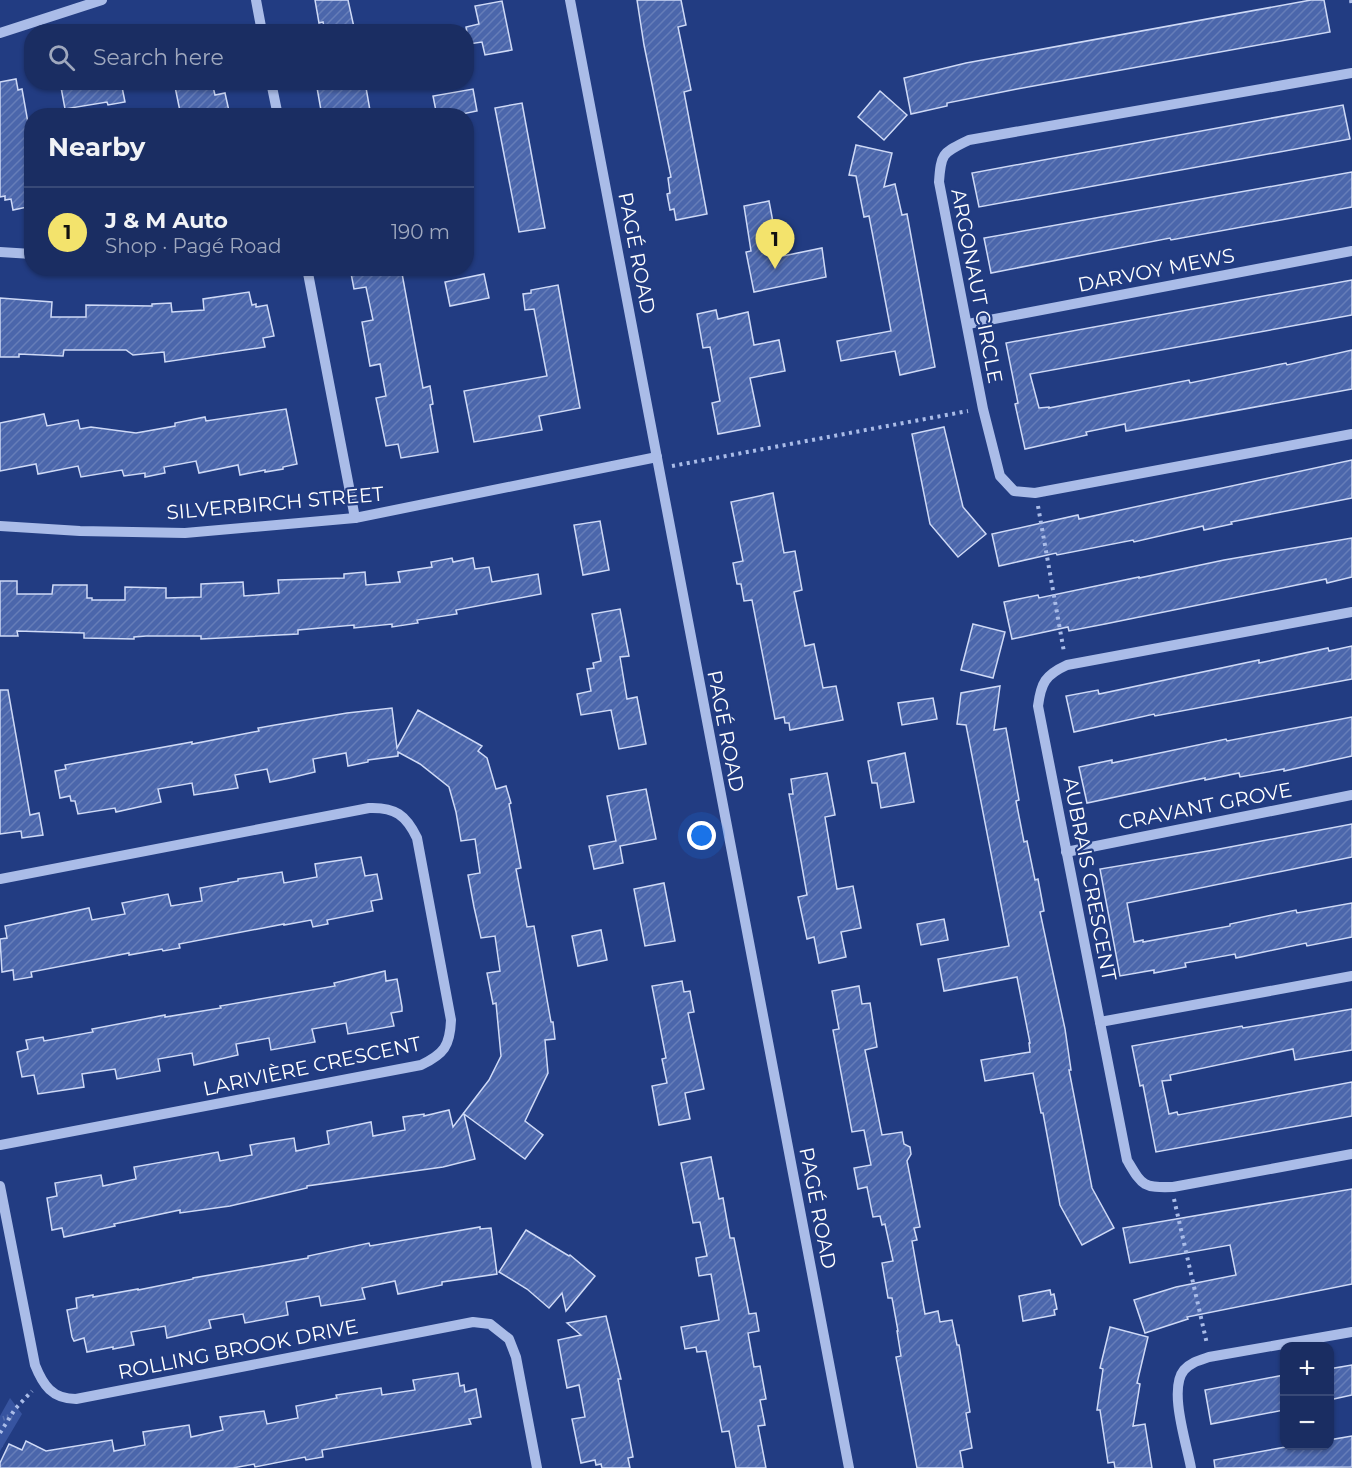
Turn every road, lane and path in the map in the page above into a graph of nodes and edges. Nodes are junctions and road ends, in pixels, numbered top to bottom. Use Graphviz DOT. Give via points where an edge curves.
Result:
graph roads {
  1 [pos="102,0"];
  2 [pos="256,0"];
  3 [pos="570,0"];
  4 [pos="1351,0"];
  5 [pos="1352,7"];
  6 [pos="28,24"];
  7 [pos="260,24"];
  8 [pos="24,25"];
  9 [pos="0,33"];
  10 [pos="1352,73"];
  11 [pos="273,90"];
  12 [pos="276,108"];
  13 [pos="1352,251"];
  14 [pos="0,252"];
  15 [pos="24,254"];
  16 [pos="309,276"];
  17 [pos="968,324"];
  18 [pos="983,409"];
  19 [pos="1352,434"];
  20 [pos="657,457"];
  21 [pos="659,469"];
  22 [pos="1035,494"];
  23 [pos="356,518"];
  24 [pos="0,525"];
  25 [pos="1352,612"];
  26 [pos="1067,665"];
  27 [pos="1352,795"];
  28 [pos="1066,852"];
  29 [pos="0,879"];
  30 [pos="1352,976"];
  31 [pos="1100,1022"];
  32 [pos="0,1145"];
  33 [pos="1352,1154"];
  34 [pos="0,1186"];
  35 [pos="1173,1187"];
  36 [pos="1352,1332"];
  37 [pos="1209,1358"];
  38 [pos="42,1382"];
  39 [pos="0,1434"];
  40 [pos="537,1468"];
  41 [pos="849,1468"];
  42 [pos="1191,1468"];
  1 -- 6 [label="street"];
  2 -- 7 [label="street"];
  3 -- 20 [label="street, PAGÉ ROAD"];
  4 -- 5 [label="path"];
  8 -- 9 [label="street"];
  10 -- 17 [label="street, ARGONAUT CIRCLE" via="969,140 949,150 940,160 939,182"];
  11 -- 12 [label="street"];
  13 -- 17 [label="street, DARVOY MEWS"];
  14 -- 15 [label="street"];
  16 -- 23 [label="street"];
  17 -- 18 [label="street, ARGONAUT CIRCLE"];
  18 -- 21 [label="path"];
  18 -- 22 [label="street, ARGONAUT CIRCLE" via="1000,476 1014,491"];
  19 -- 22 [label="street, ARGONAUT CIRCLE"];
  20 -- 21 [label="street, PAGÉ ROAD"];
  20 -- 23 [label="street, SILVERBIRCH STREET"];
  21 -- 41 [label="street, PAGÉ ROAD"];
  22 -- 26 [label="path"];
  23 -- 24 [label="street, SILVERBIRCH STREET" via="185,533"];
  25 -- 26 [label="street, AUBRAIS CRESCENT"];
  26 -- 28 [label="street, AUBRAIS CRESCENT" via="1052,672 1041,686 1038,706"];
  27 -- 28 [label="street, CRAVANT GROVE"];
  28 -- 31 [label="street, AUBRAIS CRESCENT"];
  29 -- 32 [label="street, LARIVIÈRE CRESCENT" via="383,807 409,823 417,838 451,1034 445,1049 421,1065"];
  30 -- 31 [label="street"];
  31 -- 35 [label="street, AUBRAIS CRESCENT" via="1127,1160 1140,1182"];
  33 -- 35 [label="street, AUBRAIS CRESCENT"];
  34 -- 38 [label="street" via="35,1365"];
  35 -- 37 [label="path"];
  36 -- 37 [label="street"];
  37 -- 42 [label="street" via="1192,1363 1178,1382 1177,1397"];
  38 -- 39 [label="path" via="15,1409"];
  38 -- 40 [label="street, ROLLING BROOK DRIVE" via="56,1396 76,1399 473,1322 490,1324 509,1339 516,1358"];
}
